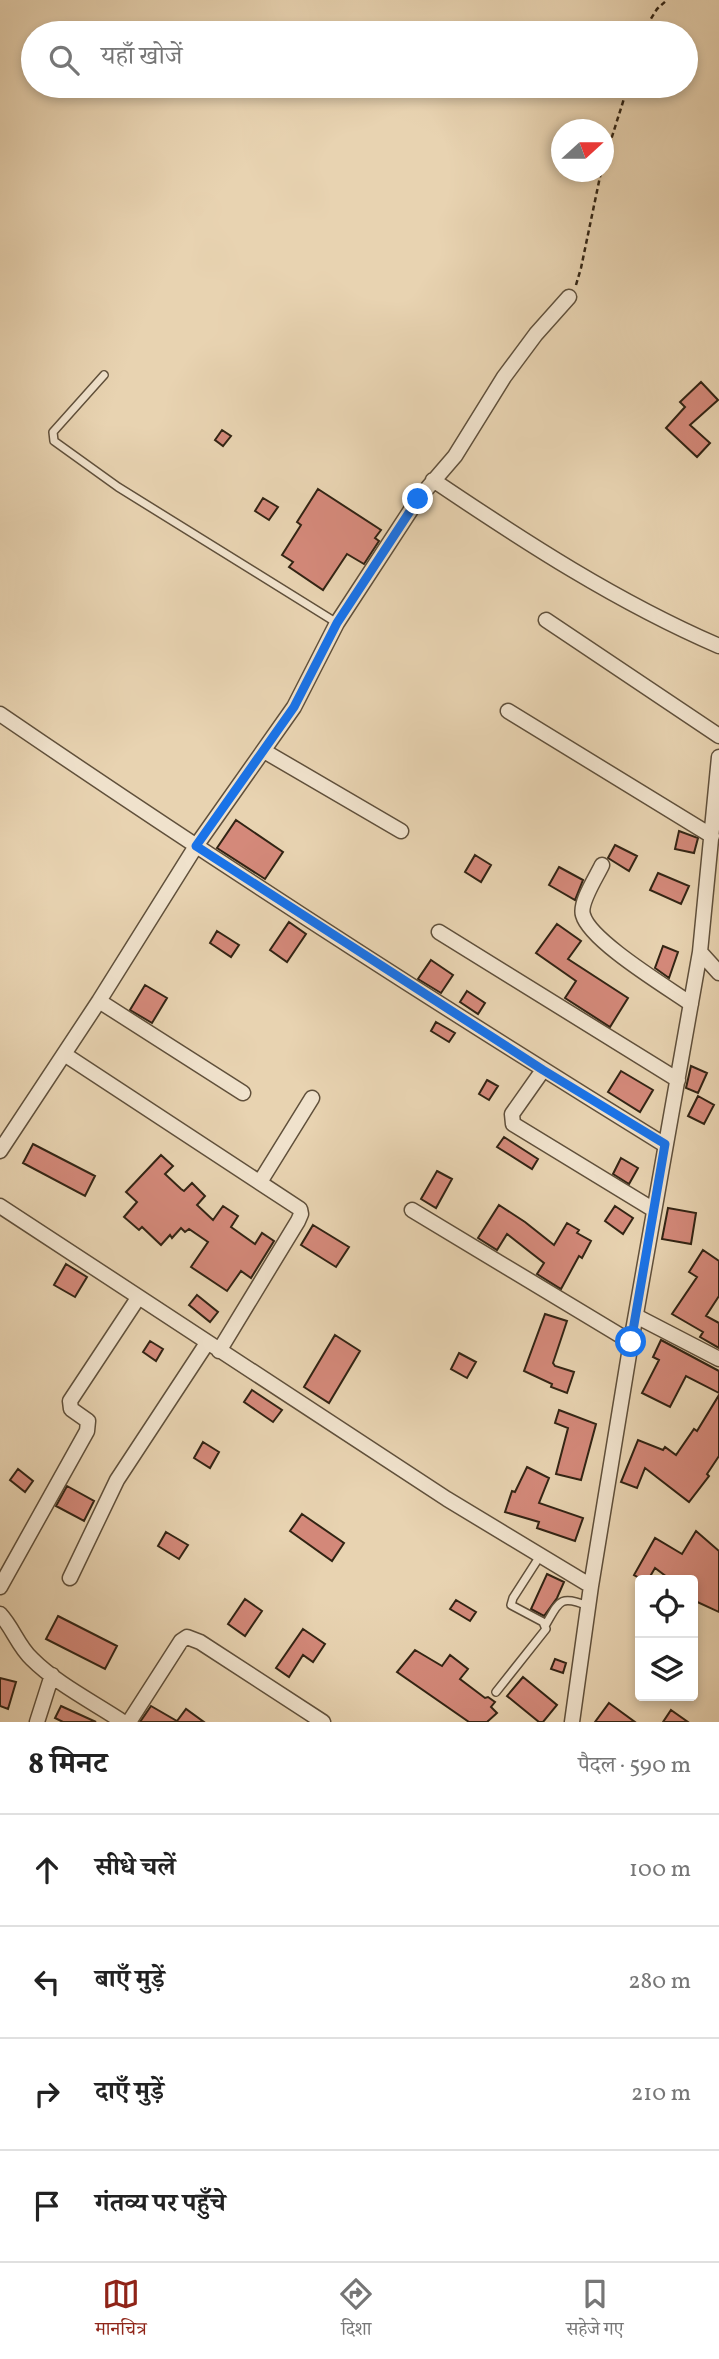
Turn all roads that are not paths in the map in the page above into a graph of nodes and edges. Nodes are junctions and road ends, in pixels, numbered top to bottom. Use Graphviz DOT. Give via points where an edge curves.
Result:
graph roads {
  1 [pos="569,297"];
  2 [pos="104,375"];
  3 [pos="433,480"];
  4 [pos="546,620"];
  5 [pos="337,623"];
  6 [pos="719,646"];
  7 [pos="508,711"];
  8 [pos="0,714"];
  9 [pos="719,736"];
  10 [pos="264,751"];
  11 [pos="719,757"];
  12 [pos="401,831"];
  13 [pos="712,836"];
  14 [pos="196,846"];
  15 [pos="602,865"];
  16 [pos="439,932"];
  17 [pos="700,952"];
  18 [pos="719,973"];
  19 [pos="99,1001"];
  20 [pos="691,1004"];
  21 [pos="64,1054"];
  22 [pos="543,1070"];
  23 [pos="678,1080"];
  24 [pos="243,1093"];
  25 [pos="312,1098"];
  26 [pos="665,1144"];
  27 [pos="0,1151"];
  28 [pos="260,1182"];
  29 [pos="0,1206"];
  30 [pos="412,1210"];
  31 [pos="654,1210"];
  32 [pos="138,1298"];
  33 [pos="636,1315"];
  34 [pos="631,1342"];
  35 [pos="213,1347"];
  36 [pos="719,1359"];
  37 [pos="540,1555"];
  38 [pos="71,1578"];
  39 [pos="591,1586"];
  40 [pos="0,1587"];
  41 [pos="588,1606"];
  42 [pos="1,1619"];
  43 [pos="545,1626"];
  44 [pos="52,1675"];
  45 [pos="496,1692"];
  46 [pos="37,1722"];
  47 [pos="123,1722"];
  48 [pos="130,1722"];
  49 [pos="323,1722"];
  50 [pos="572,1722"];
  1 -- 3 [label="street" via="504,377 455,456"];
  2 -- 5 [label="lane" via="54,432 54,441 118,487"];
  3 -- 5 [label="street"];
  3 -- 6 [label="street" via="619,598"];
  4 -- 9 [label="street"];
  5 -- 10 [label="street" via="294,707"];
  7 -- 13 [label="street"];
  8 -- 14 [label="street"];
  10 -- 12 [label="street"];
  10 -- 14 [label="street"];
  11 -- 13 [label="street"];
  13 -- 17 [label="street"];
  14 -- 19 [label="street"];
  14 -- 22 [label="street"];
  15 -- 20 [label="street" via="583,904 587,922 616,951"];
  16 -- 23 [label="street"];
  17 -- 18 [label="street"];
  17 -- 20 [label="street"];
  19 -- 21 [label="street"];
  19 -- 24 [label="street"];
  20 -- 23 [label="street"];
  21 -- 27 [label="street"];
  21 -- 28 [label="street"];
  22 -- 26 [label="street"];
  22 -- 31 [label="street" via="512,1114 513,1124"];
  23 -- 26 [label="street"];
  25 -- 28 [label="street"];
  26 -- 31 [label="street"];
  28 -- 35 [label="street" via="296,1205 301,1214"];
  29 -- 32 [label="street"];
  30 -- 34 [label="street"];
  31 -- 33 [label="street"];
  32 -- 35 [label="street"];
  32 -- 40 [label="street" via="70,1401 71,1409 88,1421 87,1431"];
  33 -- 34 [label="street"];
  33 -- 36 [label="street"];
  34 -- 39 [label="street"];
  35 -- 37 [label="street"];
  35 -- 38 [label="street" via="117,1480"];
  37 -- 39 [label="street"];
  37 -- 43 [label="lane" via="511,1605"];
  39 -- 41 [label="street"];
  41 -- 43 [label="lane" via="563,1599"];
  41 -- 50 [label="street"];
  42 -- 44 [label="street" via="25,1652"];
  43 -- 45 [label="lane"];
  44 -- 46 [label="street"];
  44 -- 47 [label="street"];
  48 -- 49 [label="street" via="187,1637"];
}
